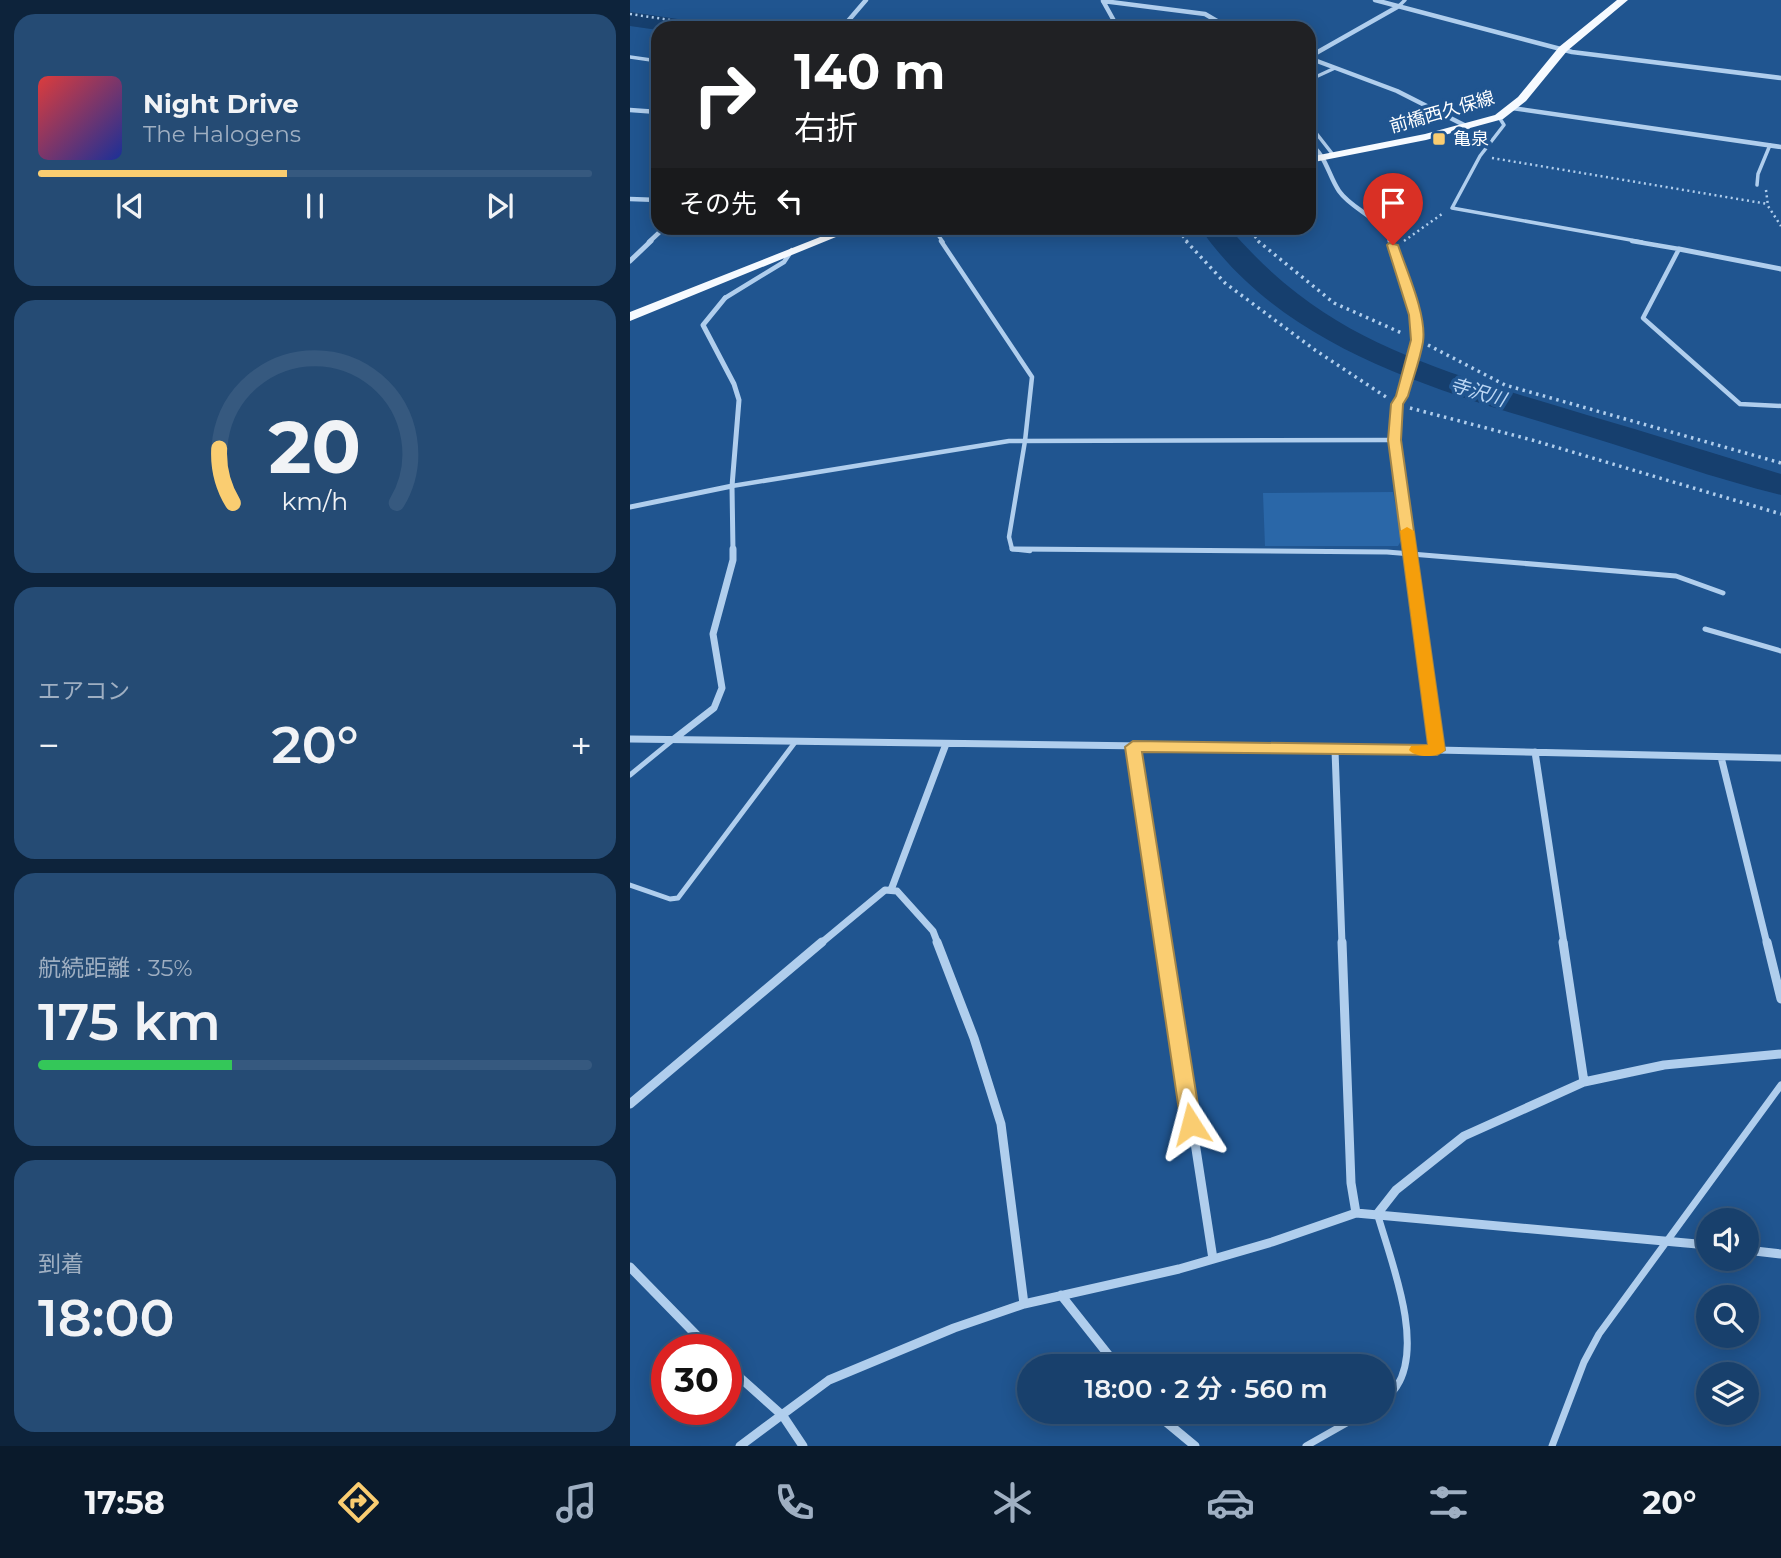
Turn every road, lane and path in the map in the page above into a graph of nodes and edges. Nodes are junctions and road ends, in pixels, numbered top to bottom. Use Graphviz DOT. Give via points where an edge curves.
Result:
graph roads {
  1 [pos="866,0"];
  2 [pos="1375,0"];
  3 [pos="1405,0"];
  4 [pos="1623,0"];
  5 [pos="1103,1"];
  6 [pos="1399,6"];
  7 [pos="630,14"];
  8 [pos="677,21"];
  9 [pos="848,21"];
  10 [pos="1114,21"];
  11 [pos="1216,21"];
  12 [pos="1563,49"];
  13 [pos="1316,53"];
  14 [pos="630,57"];
  15 [pos="651,60"];
  16 [pos="1316,60"];
  17 [pos="1335,68"];
  18 [pos="1316,77"];
  19 [pos="1781,78"];
  20 [pos="1512,108"];
  21 [pos="630,110"];
  22 [pos="651,112"];
  23 [pos="1499,117"];
  24 [pos="1468,127"];
  25 [pos="1316,136"];
  26 [pos="1770,145"];
  27 [pos="1781,147"];
  28 [pos="1316,148"];
  29 [pos="1480,156"];
  30 [pos="1328,157"];
  31 [pos="1316,159"];
  32 [pos="1757,185"];
  33 [pos="630,199"];
  34 [pos="651,200"];
  35 [pos="1768,204"];
  36 [pos="1452,208"];
  37 [pos="657,235"];
  38 [pos="832,235"];
  39 [pos="938,235"];
  40 [pos="1181,235"];
  41 [pos="1254,235"];
  42 [pos="1393,245"];
  43 [pos="1679,249"];
  44 [pos="792,250"];
  45 [pos="630,261"];
  46 [pos="1781,269"];
  47 [pos="725,298"];
  48 [pos="630,317"];
  49 [pos="1417,340"];
  50 [pos="1397,404"];
  51 [pos="1781,406"];
  52 [pos="1395,440"];
  53 [pos="1025,441"];
  54 [pos="1781,463"];
  55 [pos="732,486"];
  56 [pos="630,507"];
  57 [pos="1781,514"];
  58 [pos="1410,554"];
  59 [pos="1723,593"];
  60 [pos="1705,629"];
  61 [pos="1781,651"];
  62 [pos="630,739"];
  63 [pos="674,739"];
  64 [pos="796,741"];
  65 [pos="946,744"];
  66 [pos="1133,747"];
  67 [pos="1335,750"];
  68 [pos="1437,750"];
  69 [pos="1535,752"];
  70 [pos="1721,757"];
  71 [pos="1781,758"];
  72 [pos="630,775"];
  73 [pos="630,885"];
  74 [pos="891,890"];
  75 [pos="1781,999"];
  76 [pos="1781,1054"];
  77 [pos="1584,1082"];
  78 [pos="1781,1086"];
  79 [pos="630,1104"];
  80 [pos="1356,1213"];
  81 [pos="1378,1213"];
  82 [pos="1670,1241"];
  83 [pos="1696,1244"];
  84 [pos="1759,1251"];
  85 [pos="1781,1254"];
  86 [pos="1213,1259"];
  87 [pos="630,1267"];
  88 [pos="1062,1296"];
  89 [pos="1024,1304"];
  90 [pos="695,1334"];
  91 [pos="1108,1354"];
  92 [pos="742,1379"];
  93 [pos="1395,1385"];
  94 [pos="783,1416"];
  95 [pos="1168,1424"];
  96 [pos="1345,1424"];
  97 [pos="740,1446"];
  98 [pos="803,1446"];
  99 [pos="1195,1446"];
  100 [pos="1306,1446"];
  101 [pos="1552,1446"];
  1 -- 9 [label="street"];
  2 -- 6 [label="street"];
  3 -- 6 [label="lane"];
  4 -- 12 [label="main road, 前橋西久保線"];
  5 -- 10 [label="street"];
  5 -- 11 [label="street" via="1205,15"];
  6 -- 12 [label="street"];
  6 -- 13 [label="street"];
  7 -- 8 [label="path"];
  12 -- 19 [label="street"];
  12 -- 20 [label="main road, 前橋西久保線"];
  14 -- 15 [label="lane"];
  16 -- 17 [label="street"];
  17 -- 18 [label="lane"];
  17 -- 24 [label="street"];
  20 -- 23 [label="main road, 前橋西久保線"];
  20 -- 26 [label="street"];
  21 -- 22 [label="street"];
  23 -- 24 [label="main road, 前橋西久保線"];
  23 -- 29 [label="lane" via="1504,125"];
  24 -- 30 [label="main road, 前橋西久保線"];
  25 -- 30 [label="lane"];
  26 -- 27 [label="street"];
  26 -- 32 [label="lane"];
  28 -- 30 [label="street"];
  29 -- 35 [label="path"];
  29 -- 36 [label="lane"];
  30 -- 31 [label="main road, 前橋西久保線"];
  30 -- 42 [label="street" via="1340,193 1382,228"];
  33 -- 34 [label="street"];
  36 -- 42 [label="path"];
  36 -- 43 [label="lane"];
  37 -- 45 [label="street"];
  38 -- 44 [label="main road"];
  39 -- 53 [label="lane" via="1032,377"];
  40 -- 50 [label="path" via="1225,283"];
  41 -- 49 [label="path" via="1334,303"];
  42 -- 49 [label="street" via="1415,315"];
  43 -- 46 [label="street"];
  43 -- 51 [label="lane" via="1643,318 1740,404"];
  44 -- 47 [label="lane" via="783,262"];
  44 -- 48 [label="main road"];
  47 -- 55 [label="street" via="703,326 739,400"];
  49 -- 50 [label="street"];
  49 -- 54 [label="path" via="1505,385"];
  50 -- 52 [label="street"];
  50 -- 57 [label="path"];
  52 -- 53 [label="lane"];
  52 -- 58 [label="street"];
  53 -- 55 [label="lane"];
  53 -- 58 [label="lane" via="1009,537 1012,549"];
  55 -- 56 [label="street"];
  55 -- 63 [label="street" via="733,560 713,634 722,688 714,708"];
  58 -- 59 [label="lane" via="1676,576"];
  58 -- 68 [label="street"];
  60 -- 61 [label="lane"];
  62 -- 63 [label="street"];
  63 -- 64 [label="street"];
  63 -- 72 [label="lane"];
  64 -- 65 [label="street"];
  64 -- 73 [label="lane" via="678,898"];
  65 -- 66 [label="street"];
  65 -- 74 [label="street"];
  66 -- 67 [label="street"];
  66 -- 86 [label="street"];
  67 -- 68 [label="street"];
  67 -- 80 [label="street" via="1351,1183"];
  68 -- 69 [label="street"];
  69 -- 70 [label="street"];
  69 -- 77 [label="street"];
  70 -- 71 [label="street"];
  70 -- 75 [label="street"];
  74 -- 79 [label="street" via="885,890"];
  74 -- 89 [label="street" via="933,931 974,1038 1001,1124"];
  76 -- 77 [label="street" via="1664,1065"];
  77 -- 81 [label="street" via="1464,1136 1396,1191"];
  78 -- 82 [label="lane"];
  80 -- 81 [label="street"];
  80 -- 86 [label="street"];
  81 -- 82 [label="street"];
  81 -- 93 [label="lane" via="1403,1302 1408,1351"];
  82 -- 83 [label="street"];
  82 -- 101 [label="lane" via="1599,1334"];
  84 -- 85 [label="street"];
  86 -- 88 [label="street"];
  87 -- 90 [label="street"];
  88 -- 89 [label="street"];
  88 -- 91 [label="street"];
  89 -- 94 [label="street" via="829,1380"];
  92 -- 94 [label="street"];
  94 -- 97 [label="street"];
  94 -- 98 [label="street"];
  95 -- 99 [label="street"];
  96 -- 100 [label="lane"];
}
